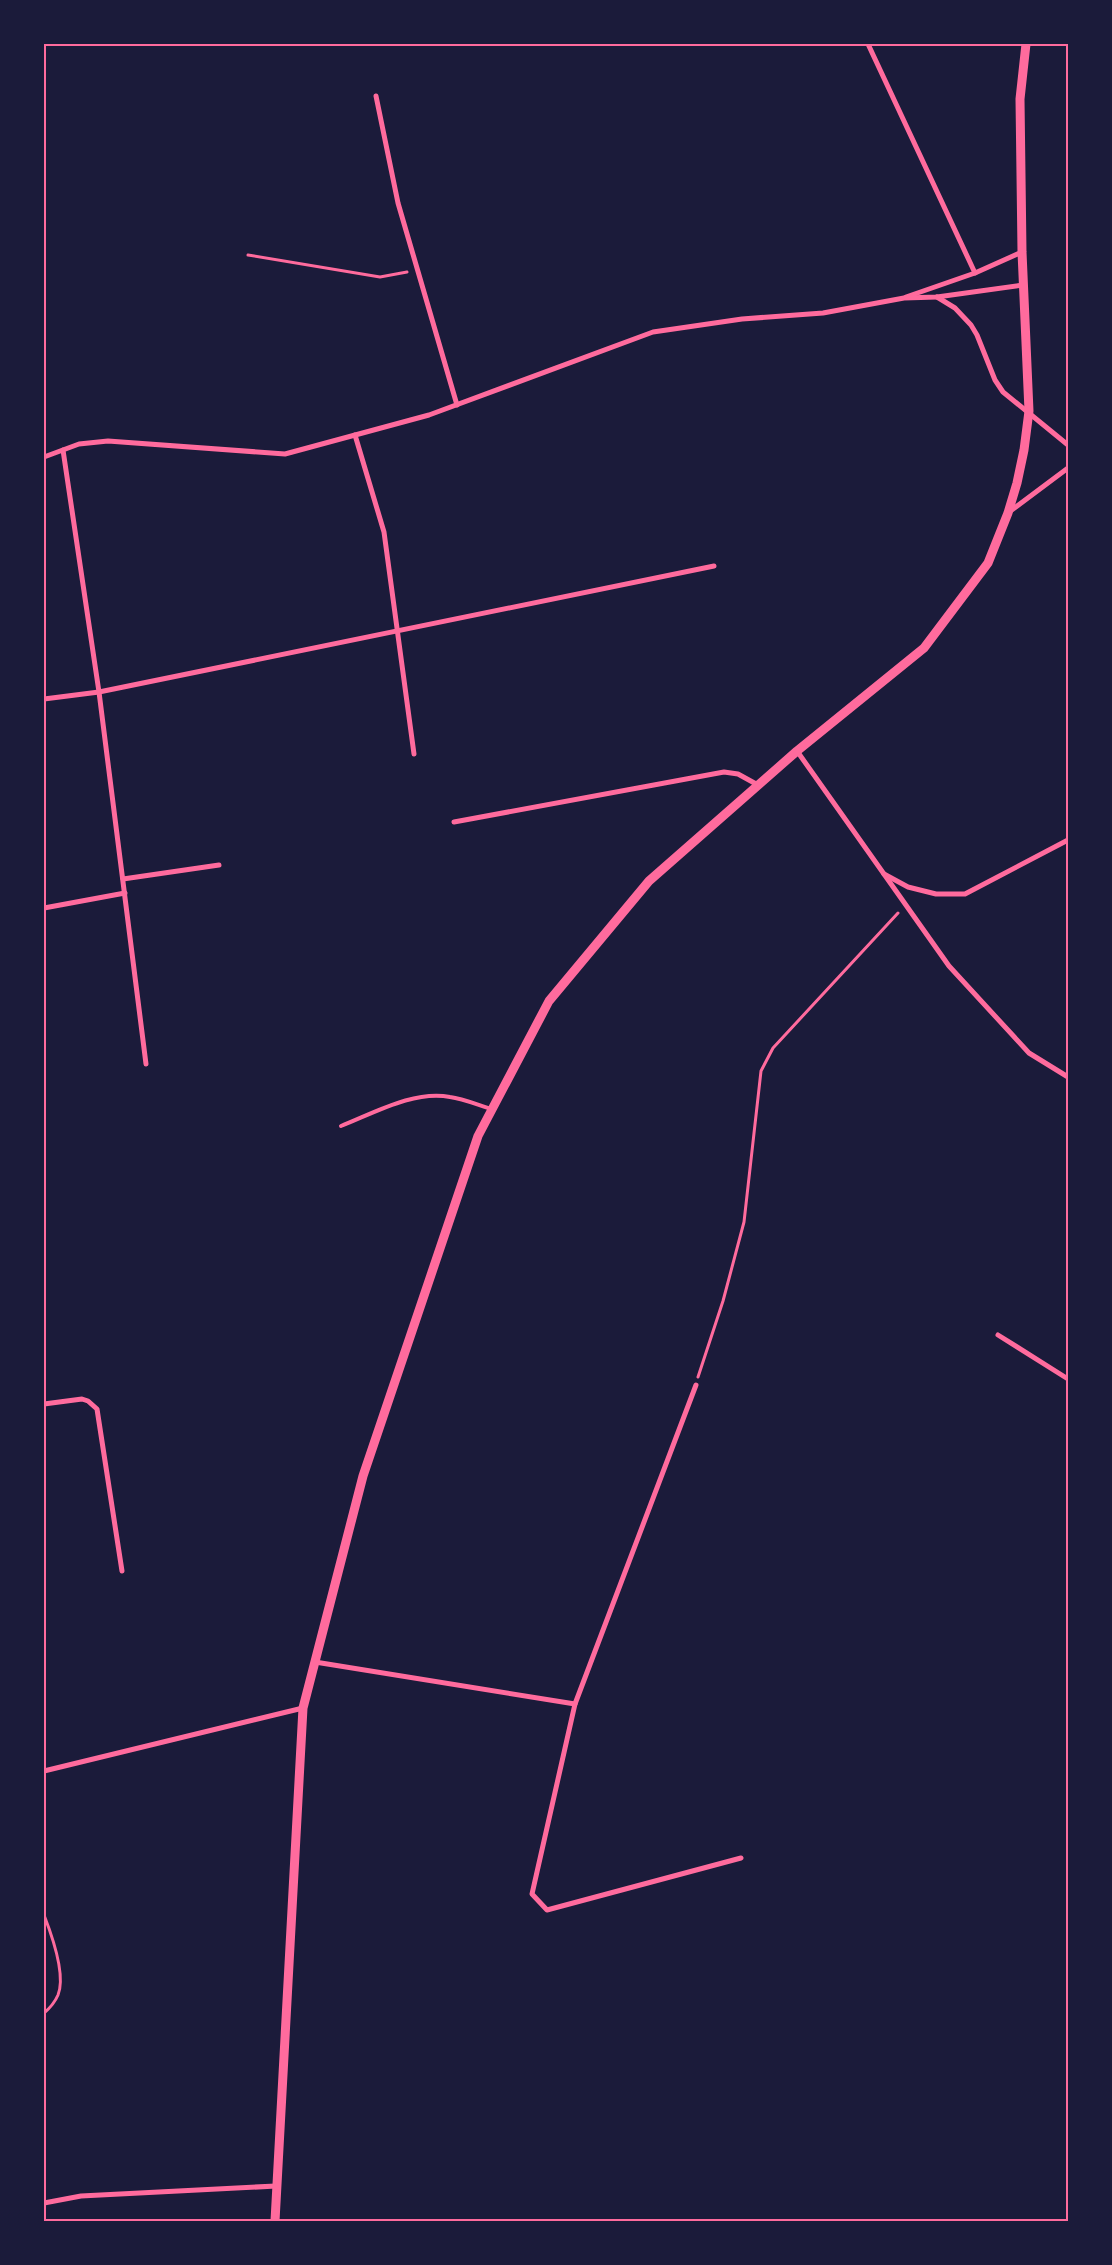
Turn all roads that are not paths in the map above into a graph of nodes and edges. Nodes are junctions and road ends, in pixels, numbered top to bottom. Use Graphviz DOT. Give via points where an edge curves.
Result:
graph roads {
  1 [pos="868,44"];
  2 [pos="1026,44"];
  3 [pos="376,96"];
  4 [pos="1022,252"];
  5 [pos="975,272"];
  6 [pos="1023,285"];
  7 [pos="937,297"];
  8 [pos="904,298"];
  9 [pos="457,405"];
  10 [pos="1029,411"];
  11 [pos="355,435"];
  12 [pos="1068,445"];
  13 [pos="63,450"];
  14 [pos="44,457"];
  15 [pos="1068,468"];
  16 [pos="1008,513"];
  17 [pos="714,566"];
  18 [pos="397,631"];
  19 [pos="99,692"];
  20 [pos="44,699"];
  21 [pos="797,751"];
  22 [pos="414,754"];
  23 [pos="758,785"];
  24 [pos="454,822"];
  25 [pos="1068,840"];
  26 [pos="219,865"];
  27 [pos="882,874"];
  28 [pos="123,879"];
  29 [pos="125,893"];
  30 [pos="44,908"];
  31 [pos="146,1064"];
  32 [pos="1068,1077"];
  33 [pos="492,1110"];
  34 [pos="341,1126"];
  35 [pos="998,1335"];
  36 [pos="1068,1379"];
  37 [pos="696,1385"];
  38 [pos="44,1404"];
  39 [pos="122,1571"];
  40 [pos="315,1662"];
  41 [pos="575,1704"];
  42 [pos="303,1708"];
  43 [pos="44,1771"];
  44 [pos="742,1858"];
  45 [pos="276,2186"];
  46 [pos="44,2203"];
  47 [pos="274,2221"];
  1 -- 5 [label="street"];
  2 -- 4 [label="street" via="1020,99"];
  3 -- 9 [label="street" via="398,203"];
  4 -- 5 [label="street"];
  4 -- 6 [label="street"];
  5 -- 8 [label="street"];
  6 -- 7 [label="street"];
  6 -- 10 [label="street"];
  7 -- 8 [label="street"];
  7 -- 10 [label="street" via="955,308 971,325 995,380 1014,402"];
  8 -- 9 [label="street" via="823,313 653,332"];
  9 -- 11 [label="street"];
  10 -- 12 [label="street"];
  10 -- 16 [label="street" via="1024,450"];
  11 -- 13 [label="street" via="286,454 108,441 79,444"];
  11 -- 18 [label="street" via="384,532"];
  13 -- 14 [label="street"];
  13 -- 19 [label="street"];
  15 -- 16 [label="street"];
  16 -- 21 [label="street" via="988,564 924,648"];
  17 -- 18 [label="street"];
  18 -- 19 [label="street"];
  18 -- 22 [label="street"];
  19 -- 20 [label="street"];
  19 -- 28 [label="street"];
  21 -- 23 [label="street"];
  21 -- 27 [label="street"];
  23 -- 24 [label="street" via="738,774 724,772"];
  23 -- 33 [label="street" via="649,881 549,1001"];
  25 -- 27 [label="street" via="965,894 936,894 908,887"];
  26 -- 28 [label="street"];
  27 -- 32 [label="street" via="949,966 1029,1053"];
  28 -- 29 [label="street"];
  29 -- 30 [label="street"];
  29 -- 31 [label="street"];
  33 -- 34 [label="lane" via="450,1097 427,1097"];
  33 -- 40 [label="street" via="478,1136 363,1476"];
  35 -- 36 [label="street"];
  37 -- 41 [label="street"];
  38 -- 39 [label="street" via="82,1399 97,1409"];
  40 -- 41 [label="street"];
  40 -- 42 [label="street"];
  41 -- 44 [label="street" via="532,1894 547,1910"];
  42 -- 43 [label="street"];
  42 -- 45 [label="street"];
  45 -- 46 [label="street" via="81,2196"];
  45 -- 47 [label="street"];
}
